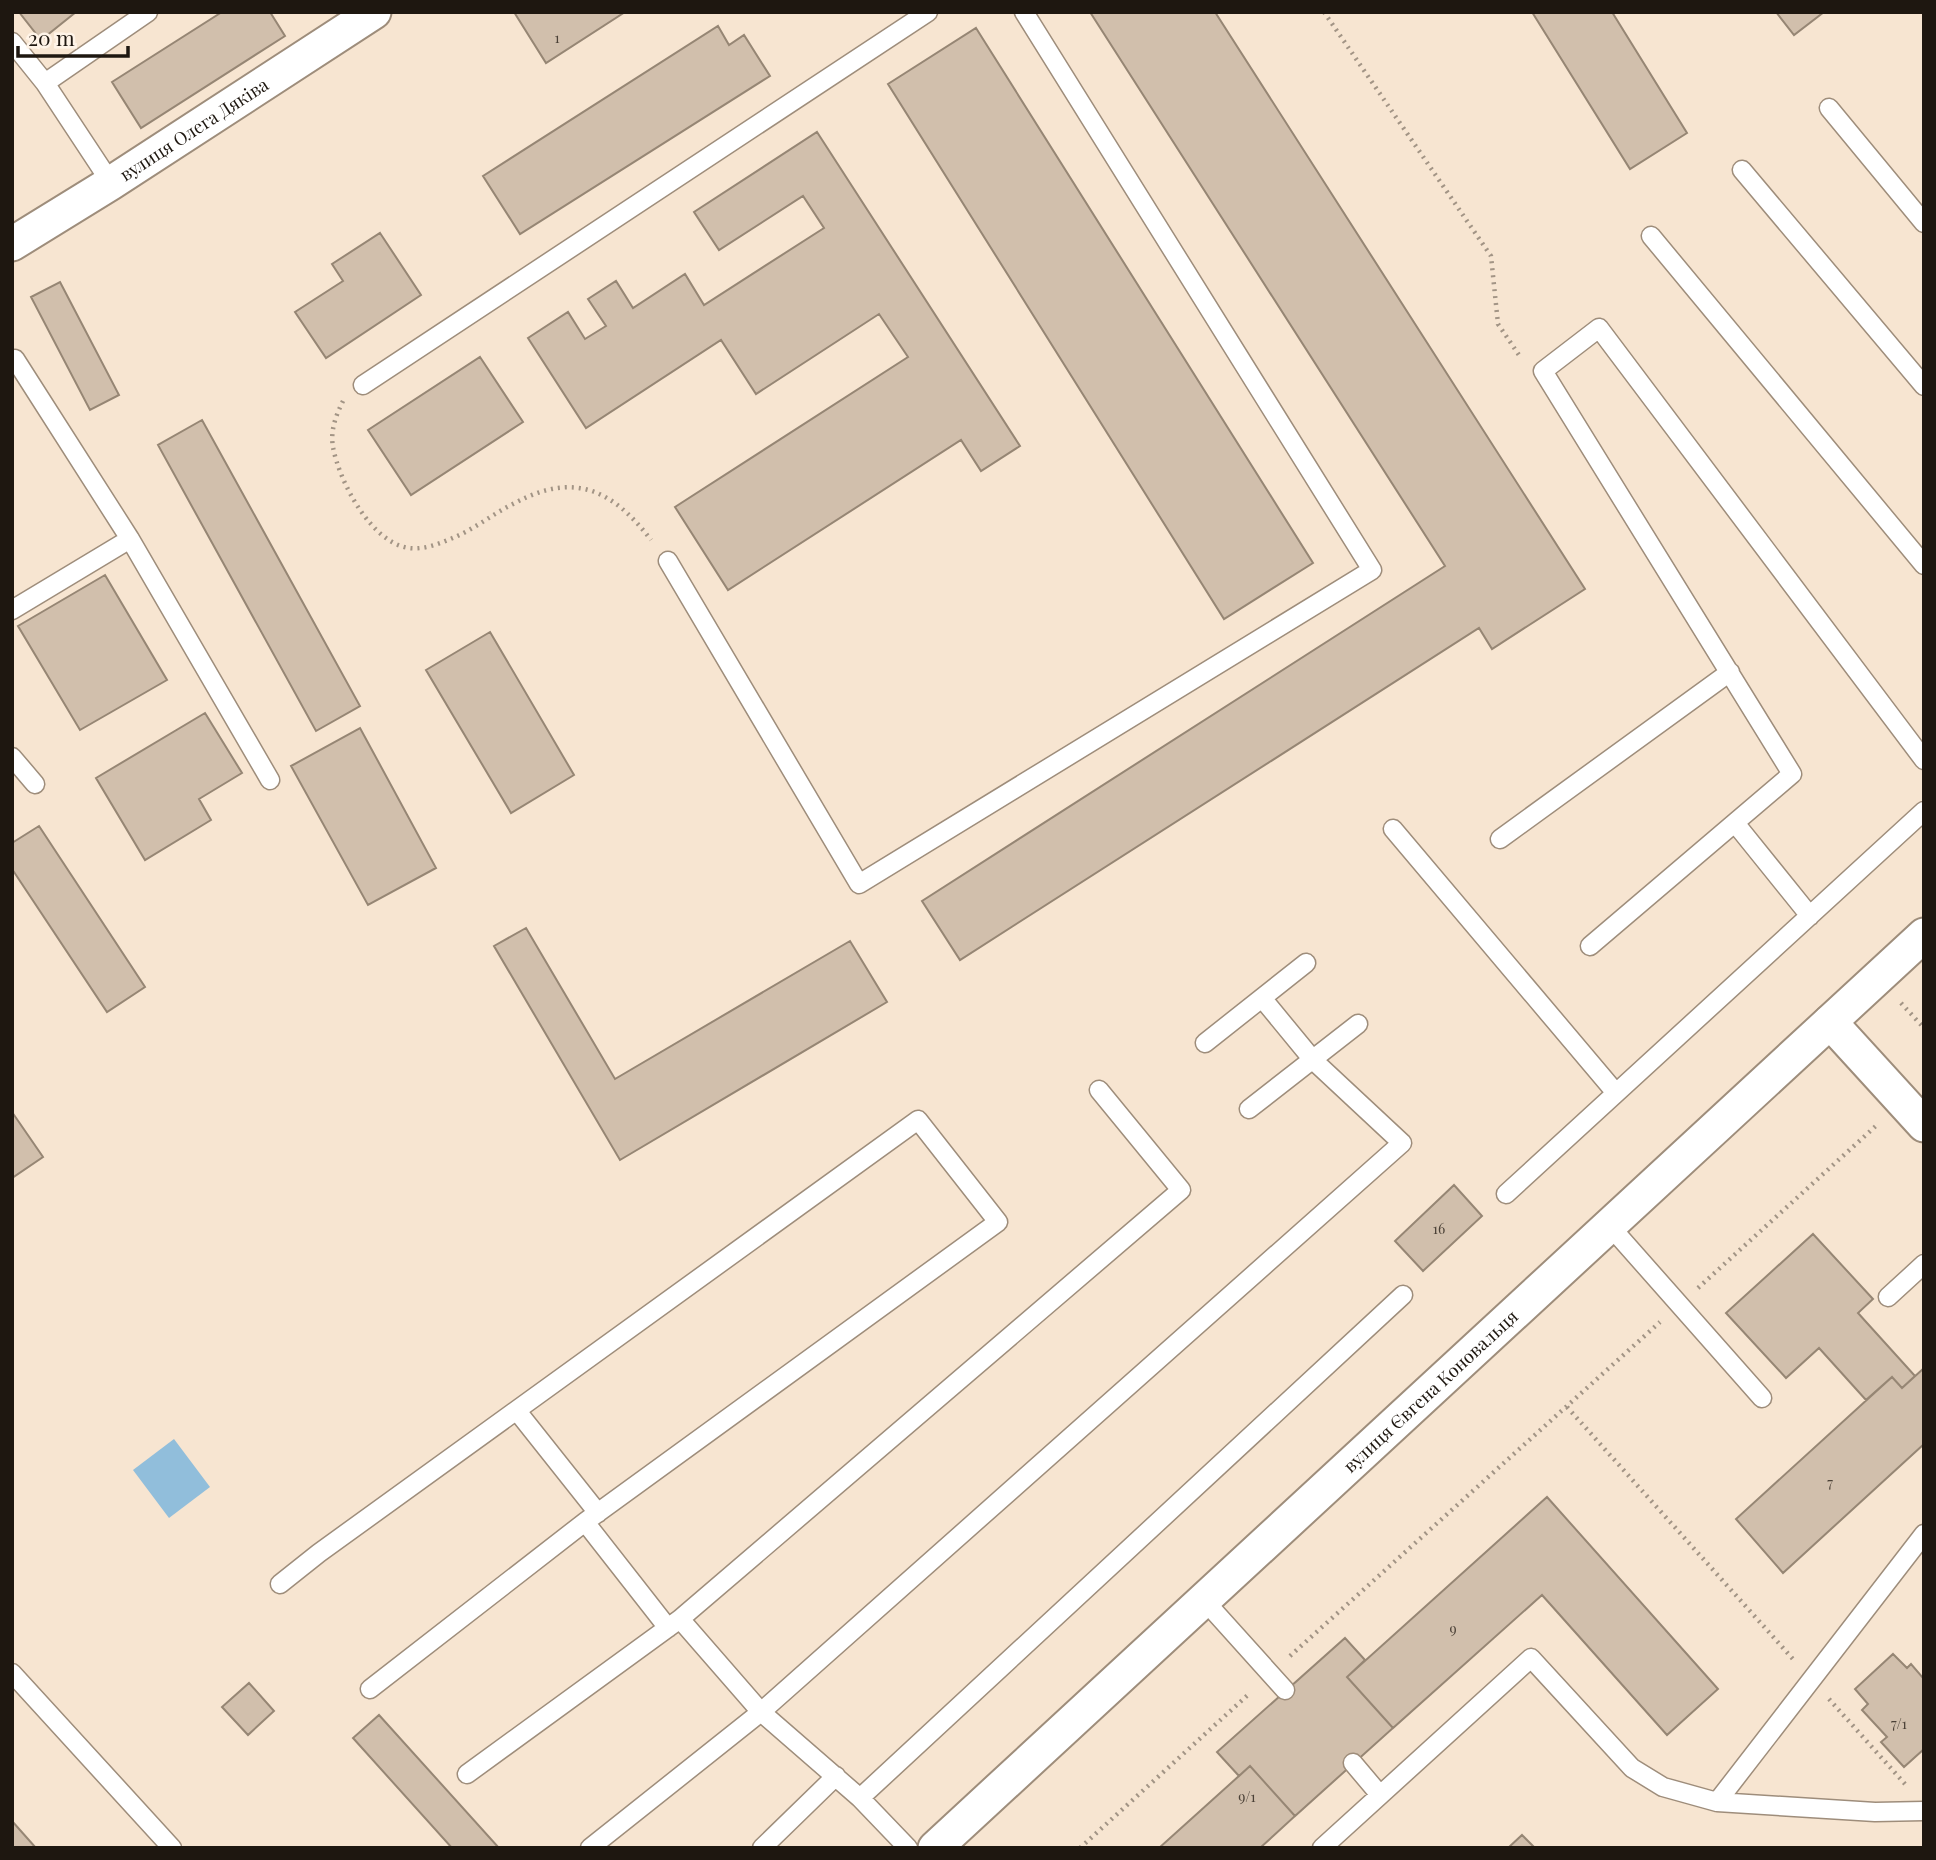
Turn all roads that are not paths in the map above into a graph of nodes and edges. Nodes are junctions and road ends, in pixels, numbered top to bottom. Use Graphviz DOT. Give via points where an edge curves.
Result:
graph roads {
  1 [pos="148,12"];
  2 [pos="374,12"];
  3 [pos="928,12"];
  4 [pos="1024,12"];
  5 [pos="12,42"];
  6 [pos="45,83"];
  7 [pos="1829,108"];
  8 [pos="1742,170"];
  9 [pos="111,183"];
  10 [pos="1924,223"];
  11 [pos="1651,236"];
  12 [pos="12,244"];
  13 [pos="15,359"];
  14 [pos="363,386"];
  15 [pos="1924,386"];
  16 [pos="130,539"];
  17 [pos="668,561"];
  18 [pos="1924,565"];
  19 [pos="12,610"];
  20 [pos="1730,672"];
  21 [pos="12,757"];
  22 [pos="1924,760"];
  23 [pos="270,780"];
  24 [pos="35,784"];
  25 [pos="1924,811"];
  26 [pos="1735,823"];
  27 [pos="1393,829"];
  28 [pos="1500,839"];
  29 [pos="1810,916"];
  30 [pos="1924,935"];
  31 [pos="1590,946"];
  32 [pos="1306,962"];
  33 [pos="1262,998"];
  34 [pos="1830,1022"];
  35 [pos="1358,1024"];
  36 [pos="1205,1043"];
  37 [pos="1313,1060"];
  38 [pos="1099,1090"];
  39 [pos="1616,1093"];
  40 [pos="1250,1109"];
  41 [pos="1913,1113"];
  42 [pos="1506,1194"];
  43 [pos="1609,1225"];
  44 [pos="1924,1264"];
  45 [pos="1403,1295"];
  46 [pos="1888,1297"];
  47 [pos="1762,1398"];
  48 [pos="517,1411"];
  49 [pos="591,1518"];
  50 [pos="1924,1534"];
  51 [pos="279,1584"];
  52 [pos="1204,1600"];
  53 [pos="674,1624"];
  54 [pos="12,1673"];
  55 [pos="370,1689"];
  56 [pos="1285,1690"];
  57 [pos="761,1712"];
  58 [pos="1353,1763"];
  59 [pos="467,1774"];
  60 [pos="836,1776"];
  61 [pos="1380,1794"];
  62 [pos="860,1798"];
  63 [pos="1717,1802"];
  64 [pos="1924,1811"];
  65 [pos="172,1848"];
  66 [pos="590,1848"];
  67 [pos="762,1848"];
  68 [pos="908,1848"];
  69 [pos="935,1848"];
  70 [pos="1322,1848"];
  1 -- 6 [label="lane"];
  2 -- 9 [label="street, вулиця Олега Дяківа"];
  3 -- 14 [label="lane"];
  4 -- 17 [label="lane" via="1371,570 859,884"];
  5 -- 6 [label="lane"];
  6 -- 9 [label="lane"];
  7 -- 10 [label="lane"];
  8 -- 15 [label="lane"];
  9 -- 12 [label="street, вулиця Олега Дяківа"];
  11 -- 18 [label="lane"];
  13 -- 16 [label="lane"];
  16 -- 19 [label="lane"];
  16 -- 23 [label="lane"];
  20 -- 22 [label="lane" via="1543,370 1599,328"];
  20 -- 26 [label="lane" via="1792,774"];
  20 -- 28 [label="lane"];
  21 -- 24 [label="lane"];
  25 -- 29 [label="lane"];
  26 -- 29 [label="lane"];
  26 -- 31 [label="lane"];
  27 -- 39 [label="lane"];
  29 -- 39 [label="lane"];
  30 -- 34 [label="street, вулиця Євгена Коновальця"];
  32 -- 33 [label="lane"];
  33 -- 36 [label="lane"];
  33 -- 37 [label="lane"];
  34 -- 41 [label="street"];
  34 -- 43 [label="street, вулиця Євгена Коновальця"];
  35 -- 37 [label="lane"];
  37 -- 40 [label="lane"];
  37 -- 57 [label="lane" via="1402,1143"];
  38 -- 53 [label="lane" via="1181,1190"];
  39 -- 42 [label="lane"];
  43 -- 47 [label="lane"];
  43 -- 52 [label="street, вулиця Євгена Коновальця"];
  44 -- 46 [label="lane"];
  45 -- 62 [label="lane"];
  48 -- 49 [label="lane"];
  48 -- 49 [label="lane" via="918,1120 998,1222"];
  48 -- 51 [label="lane"];
  49 -- 53 [label="lane"];
  49 -- 55 [label="lane"];
  50 -- 63 [label="lane"];
  52 -- 56 [label="lane"];
  52 -- 69 [label="street, вулиця Євгена Коновальця"];
  53 -- 57 [label="lane"];
  53 -- 59 [label="lane"];
  54 -- 65 [label="lane"];
  57 -- 60 [label="lane"];
  57 -- 66 [label="lane"];
  58 -- 61 [label="lane"];
  60 -- 62 [label="lane"];
  60 -- 67 [label="lane"];
  61 -- 63 [label="lane" via="1531,1658 1632,1768 1663,1787"];
  61 -- 70 [label="lane"];
  62 -- 68 [label="lane"];
  63 -- 64 [label="lane"];
}
